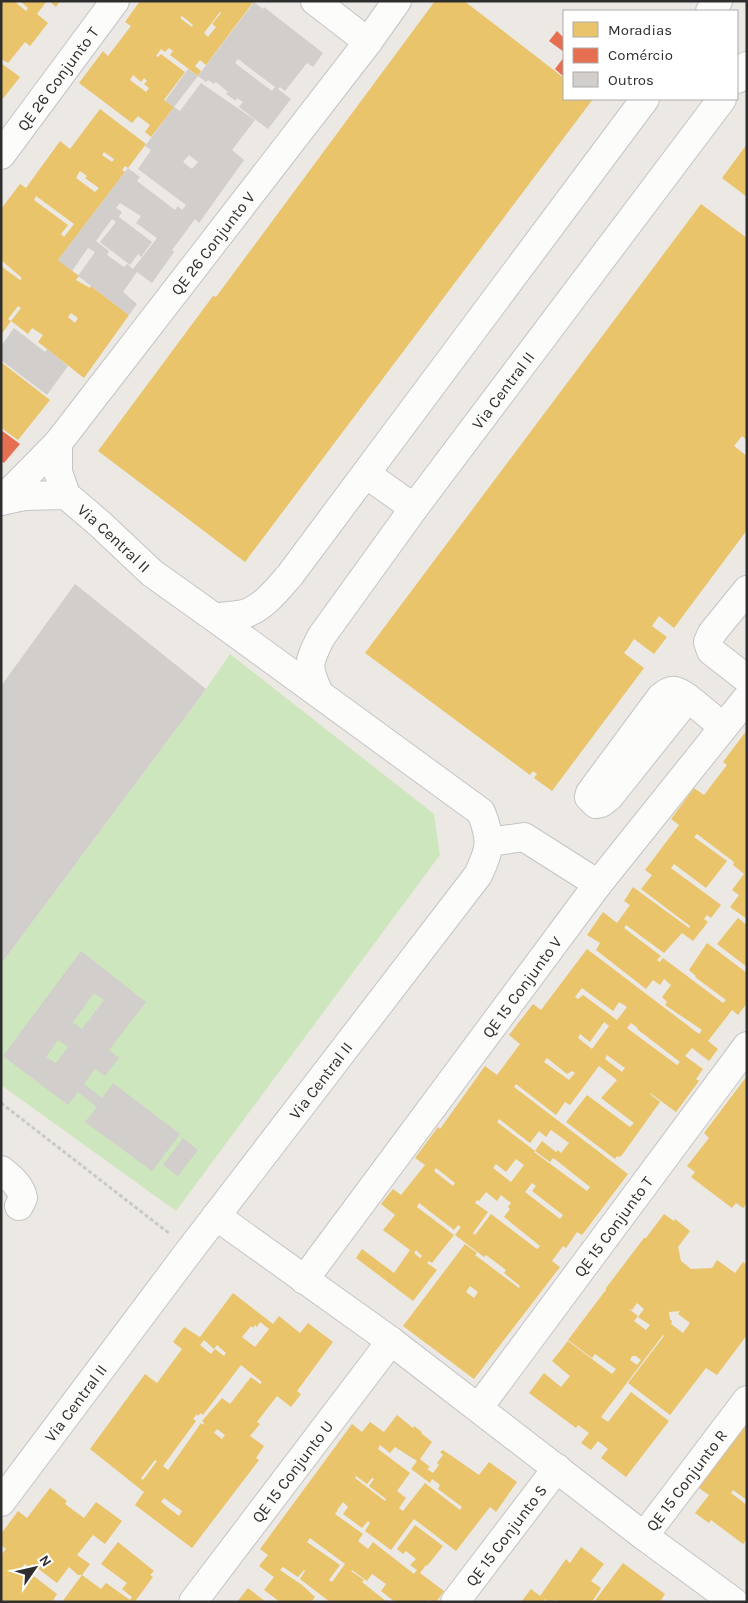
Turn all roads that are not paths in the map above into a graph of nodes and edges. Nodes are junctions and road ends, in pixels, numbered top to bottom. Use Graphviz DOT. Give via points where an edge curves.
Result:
graph roads {
  1 [pos="115,1"];
  2 [pos="315,1"];
  3 [pos="397,1"];
  4 [pos="368,42"];
  5 [pos="747,66"];
  6 [pos="738,78"];
  7 [pos="644,100"];
  8 [pos="721,100"];
  9 [pos="1,155"];
  10 [pos="58,443"];
  11 [pos="366,474"];
  12 [pos="66,495"];
  13 [pos="1,501"];
  14 [pos="414,508"];
  15 [pos="747,590"];
  16 [pos="215,618"];
  17 [pos="747,680"];
  18 [pos="318,691"];
  19 [pos="688,698"];
  20 [pos="747,698"];
  21 [pos="723,727"];
  22 [pos="489,842"];
  23 [pos="598,884"];
  24 [pos="747,1046"];
  25 [pos="1,1170"];
  26 [pos="19,1206"];
  27 [pos="216,1216"];
  28 [pos="304,1280"];
  29 [pos="391,1342"];
  30 [pos="747,1400"];
  31 [pos="479,1407"];
  32 [pos="557,1468"];
  33 [pos="1,1502"];
  34 [pos="644,1536"];
  35 [pos="731,1601"];
  36 [pos="194,1602"];
  37 [pos="455,1602"];
  1 -- 9 [label="street, QE 26 Conjunto T"];
  2 -- 4 [label="street"];
  3 -- 4 [label="street, QE 26 Conjunto V"];
  4 -- 10 [label="street, QE 26 Conjunto V"];
  5 -- 6 [label="street"];
  7 -- 11 [label="street"];
  8 -- 14 [label="street, Via Central II"];
  10 -- 12 [label="street" via="58,472"];
  10 -- 13 [label="street, QE 26 Conjunto V"];
  11 -- 14 [label="street"];
  11 -- 16 [label="street" via="276,591 244,614"];
  12 -- 13 [label="street, Via Central II" via="24,496"];
  12 -- 16 [label="street, Via Central II" via="152,573"];
  14 -- 18 [label="street, Via Central II" via="321,637 310,660"];
  15 -- 17 [label="street" via="708,642 711,651"];
  16 -- 18 [label="street, Via Central II"];
  18 -- 22 [label="street, Via Central II" via="482,812"];
  19 -- 21 [label="street"];
  20 -- 21 [label="street, QE 15 Conjunto V"];
  21 -- 23 [label="street, QE 15 Conjunto V"];
  22 -- 23 [label="street" via="524,837"];
  22 -- 27 [label="street, Via Central II" via="487,856 478,875"];
  23 -- 28 [label="street, QE 15 Conjunto V"];
  24 -- 31 [label="street, QE 15 Conjunto T"];
  25 -- 26 [label="street" via="22,1193"];
  27 -- 28 [label="street"];
  27 -- 33 [label="street, Via Central II"];
  28 -- 29 [label="street"];
  29 -- 31 [label="street"];
  29 -- 36 [label="street, QE 15 Conjunto U"];
  30 -- 34 [label="street, QE 15 Conjunto R"];
  31 -- 32 [label="street"];
  32 -- 34 [label="street"];
  32 -- 37 [label="street, QE 15 Conjunto S"];
  34 -- 35 [label="street"];
}
